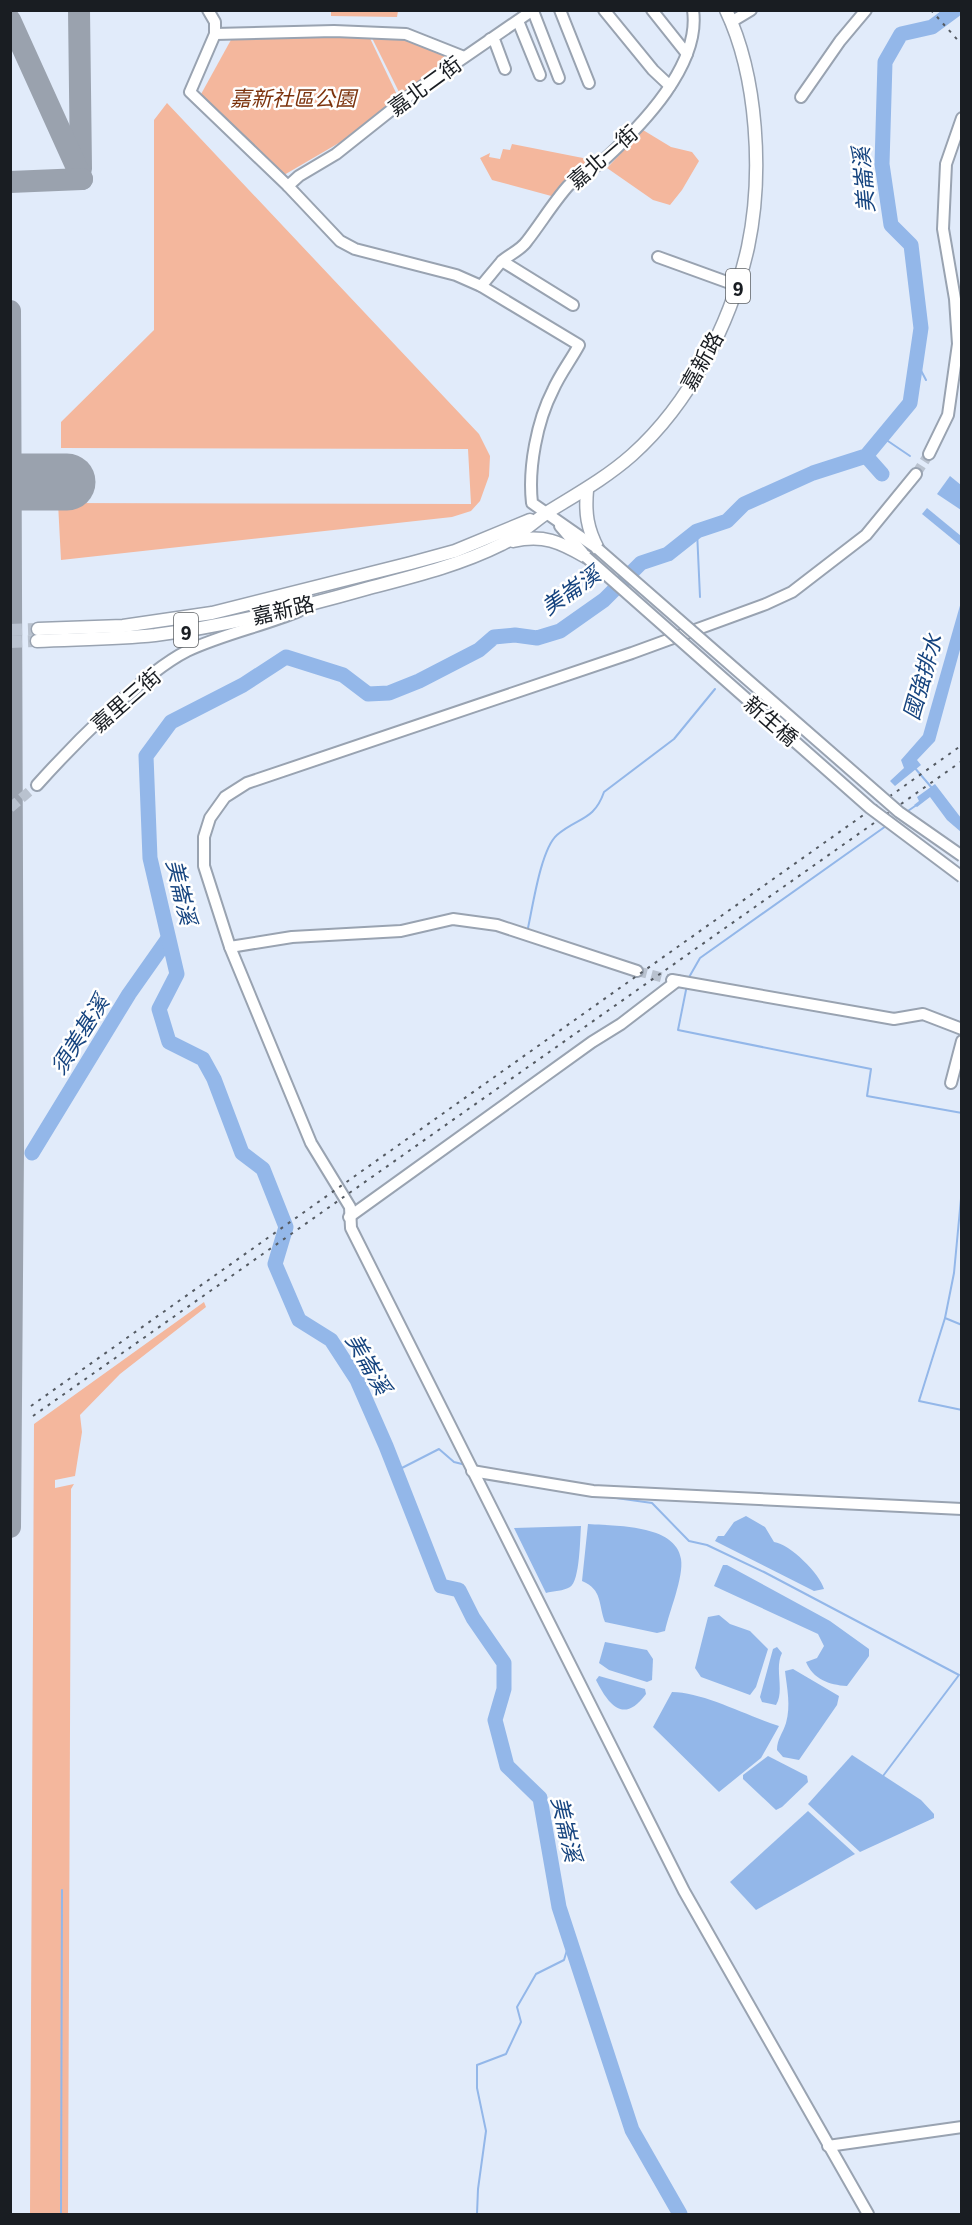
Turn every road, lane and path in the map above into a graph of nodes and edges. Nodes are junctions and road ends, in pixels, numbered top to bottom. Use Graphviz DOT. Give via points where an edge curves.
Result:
graph roads {
  1 [pos="208,10"];
  2 [pos="560,10"];
  3 [pos="604,10"];
  4 [pos="652,10"];
  5 [pos="693,10"];
  6 [pos="751,10"];
  7 [pos="866,10"];
  8 [pos="533,11"];
  9 [pos="728,16"];
  10 [pos="518,21"];
  11 [pos="215,34"];
  12 [pos="490,39"];
  13 [pos="687,54"];
  14 [pos="464,57"];
  15 [pos="505,69"];
  16 [pos="540,75"];
  17 [pos="559,78"];
  18 [pos="589,83"];
  19 [pos="670,86"];
  20 [pos="801,97"];
  21 [pos="962,118"];
  22 [pos="288,186"];
  23 [pos="658,257"];
  24 [pos="502,261"];
  25 [pos="481,286"];
  26 [pos="738,286"];
  27 [pos="573,304"];
  28 [pos="929,454"];
  29 [pos="916,474"];
  30 [pos="587,490"];
  31 [pos="548,513"];
  32 [pos="506,543"];
  33 [pos="598,549"];
  34 [pos="586,557"];
  35 [pos="331,599"];
  36 [pos="37,785"];
  37 [pos="962,856"];
  38 [pos="962,877"];
  39 [pos="230,947"];
  40 [pos="637,971"];
  41 [pos="962,1029"];
  42 [pos="962,1041"];
  43 [pos="951,1083"];
  44 [pos="349,1217"];
  45 [pos="472,1471"];
  46 [pos="962,1509"];
  47 [pos="962,2127"];
  48 [pos="828,2146"];
  49 [pos="868,2214"];
  1 -- 11 [label="street" via="215,22"];
  2 -- 18 [label="street"];
  3 -- 19 [label="street"];
  4 -- 13 [label="street"];
  5 -- 13 [label="street, 嘉北一街" via="693,34"];
  6 -- 9 [label="street"];
  7 -- 20 [label="street"];
  8 -- 10 [label="street, 嘉北二街"];
  8 -- 17 [label="street"];
  9 -- 26 [label="main road, 嘉新路 / 9" via="745,64 755,147 754,217"];
  10 -- 12 [label="street, 嘉北二街"];
  10 -- 16 [label="street"];
  11 -- 14 [label="street" via="405,34"];
  11 -- 22 [label="street" via="190,92"];
  12 -- 14 [label="street, 嘉北二街"];
  12 -- 15 [label="street" via="495,42"];
  13 -- 19 [label="street, 嘉北一街"];
  14 -- 22 [label="street, 嘉北二街"];
  19 -- 24 [label="street, 嘉北一街" via="641,124 604,160 570,185 525,244"];
  21 -- 28 [label="street" via="946,164 943,229 956,298 958,344 948,416"];
  22 -- 25 [label="street" via="340,241 355,249 456,275"];
  23 -- 26 [label="street"];
  24 -- 25 [label="street, 嘉北一街"];
  24 -- 27 [label="street"];
  25 -- 31 [label="street" via="579,345 553,390 530,483 532,503"];
  26 -- 30 [label="main road, 嘉新路 / 9" via="690,385 667,418 634,453"];
  29 -- 39 [label="street" via="866,535 792,592 632,653 247,783 232,792 210,818 202,846 204,866"];
  30 -- 31 [label="main road, 嘉新路 / 9"];
  30 -- 33 [label="main road" via="585,518"];
  31 -- 32 [label="main road, 嘉新路 / 9"];
  31 -- 33 [label="street, 新生橋"];
  31 -- 34 [label="street, 新生橋"];
  31 -- 35 [label="main road, 嘉新路 / 9" via="454,550 330,585 212,613 38,635 153,635"];
  32 -- 34 [label="main road" via="545,537"];
  32 -- 35 [label="main road, 嘉新路 / 9" via="436,570"];
  33 -- 37 [label="street, 新生橋, bridge" via="899,812"];
  34 -- 38 [label="street, 新生橋, bridge" via="870,808"];
  35 -- 36 [label="street, 嘉里三街" via="186,652 118,704"];
  39 -- 40 [label="street" via="292,938 401,931 453,919 497,925"];
  39 -- 44 [label="street" via="311,1143 350,1207"];
  41 -- 44 [label="street" via="923,1014 894,1019 680,981"];
  42 -- 43 [label="street"];
  44 -- 45 [label="street"];
  45 -- 46 [label="street" via="593,1491"];
  45 -- 48 [label="street" via="684,1891"];
  47 -- 48 [label="street"];
  48 -- 49 [label="street"];
}
